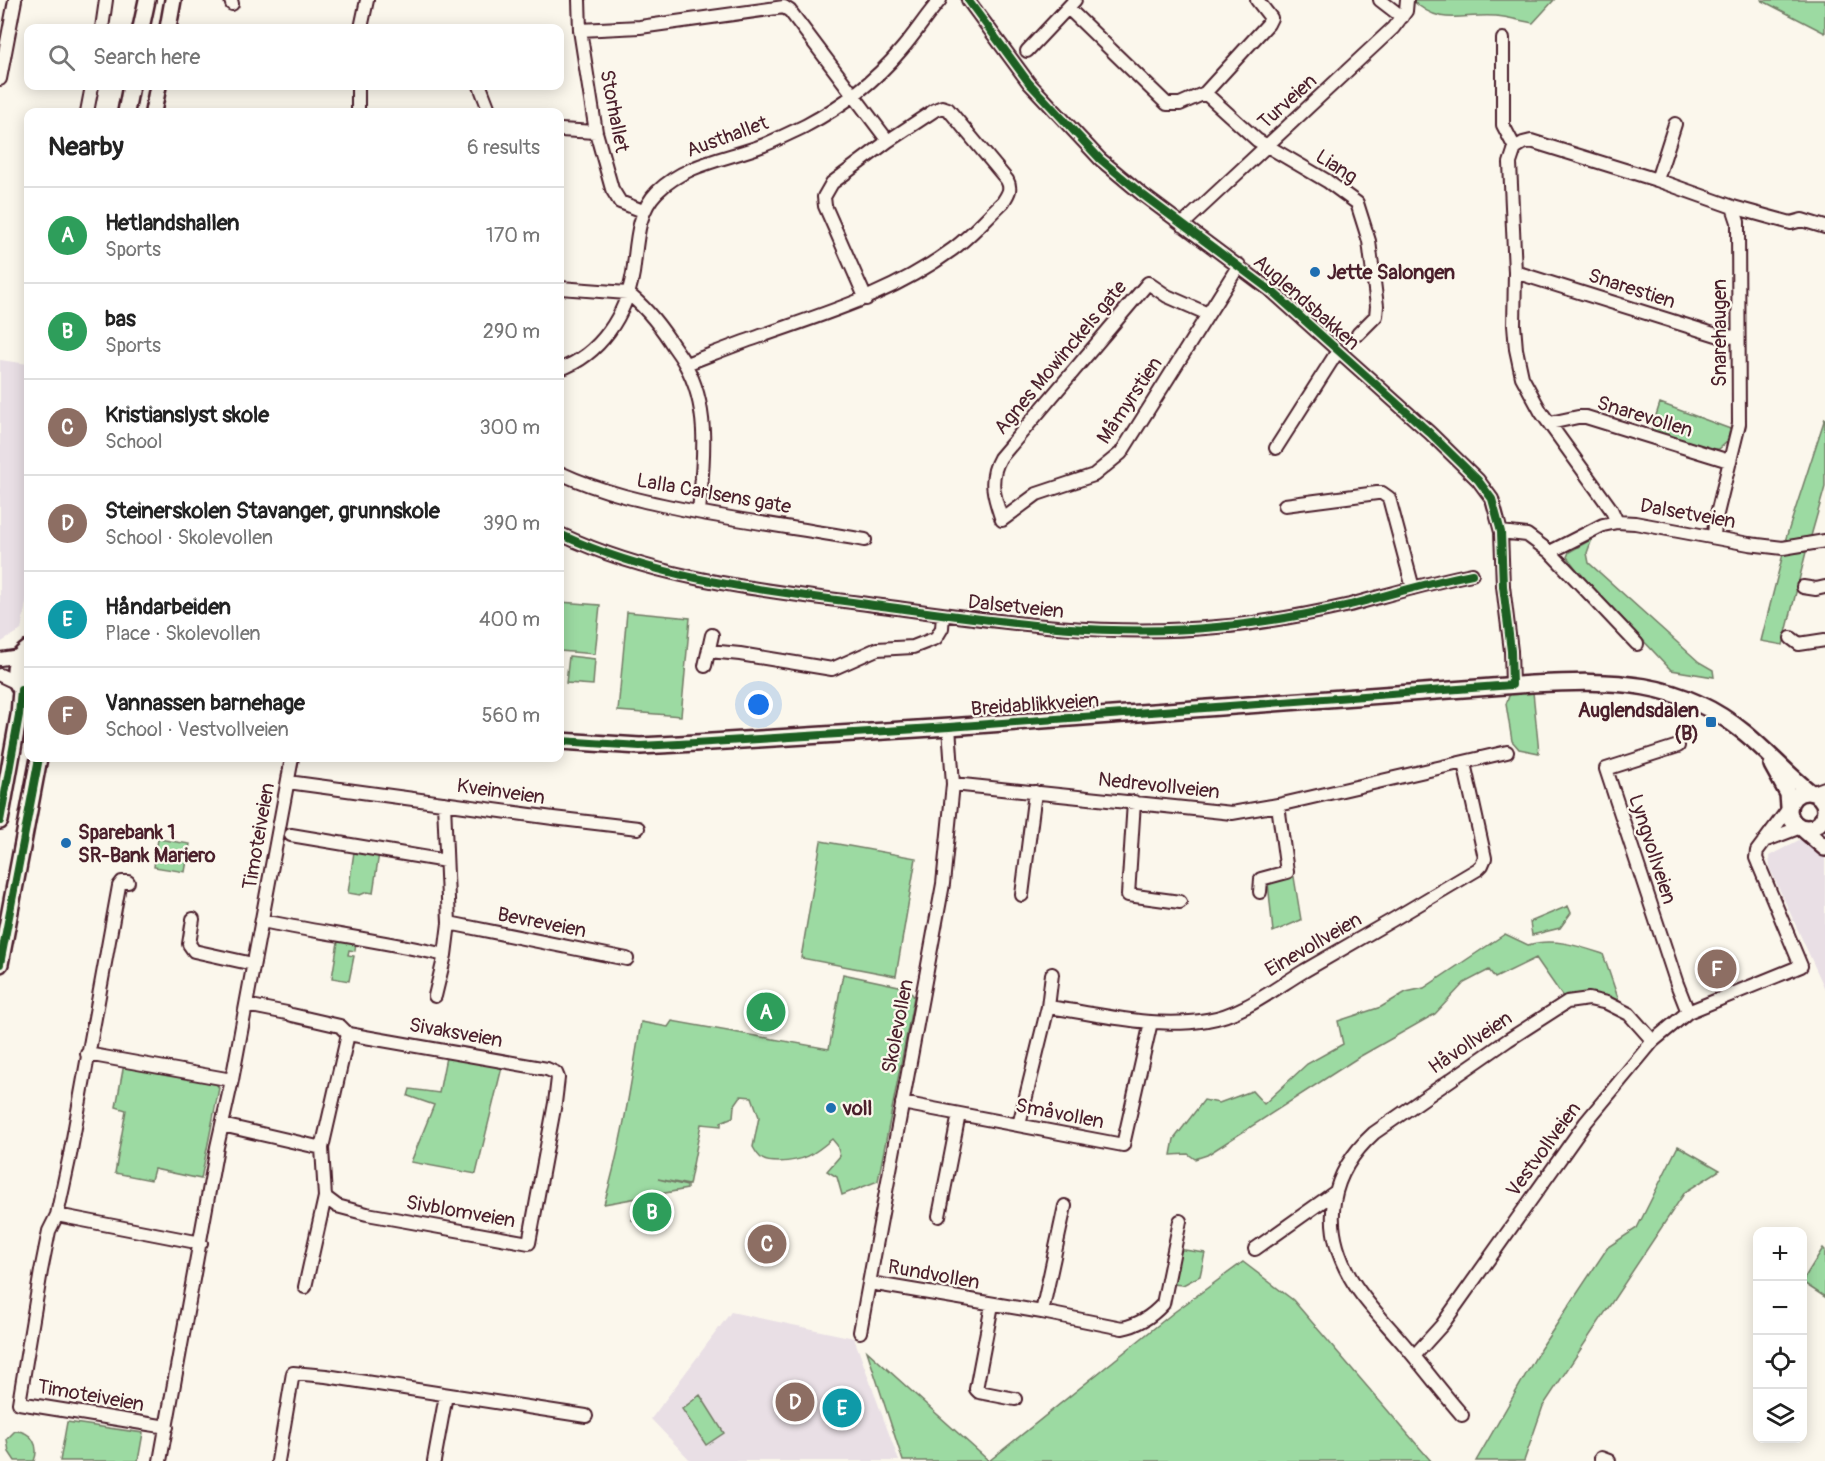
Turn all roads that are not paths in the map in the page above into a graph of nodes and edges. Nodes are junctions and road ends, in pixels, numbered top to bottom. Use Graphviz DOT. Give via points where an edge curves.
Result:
graph roads {
  1 [pos="15,0"];
  2 [pos="106,0"];
  3 [pos="147,0"];
  4 [pos="173,0"];
  5 [pos="367,0"];
  6 [pos="579,0"];
  7 [pos="940,0"];
  8 [pos="968,0"];
  9 [pos="1257,0"];
  10 [pos="1380,0"];
  11 [pos="1407,0"];
  12 [pos="1071,4"];
  13 [pos="1402,17"];
  14 [pos="103,24"];
  15 [pos="142,24"];
  16 [pos="169,24"];
  17 [pos="362,24"];
  18 [pos="580,30"];
  19 [pos="1503,39"];
  20 [pos="1027,51"];
  21 [pos="0,79"];
  22 [pos="91,90"];
  23 [pos="130,90"];
  24 [pos="157,90"];
  25 [pos="358,90"];
  26 [pos="481,90"];
  27 [pos="1205,93"];
  28 [pos="853,95"];
  29 [pos="88,108"];
  30 [pos="127,108"];
  31 [pos="154,108"];
  32 [pos="358,108"];
  33 [pos="488,108"];
  34 [pos="1675,124"];
  35 [pos="564,130"];
  36 [pos="596,132"];
  37 [pos="888,141"];
  38 [pos="1266,147"];
  39 [pos="1515,148"];
  40 [pos="1657,180"];
  41 [pos="1733,207"];
  42 [pos="643,212"];
  43 [pos="1182,225"];
  44 [pos="1825,227"];
  45 [pos="1239,265"];
  46 [pos="1515,272"];
  47 [pos="564,288"];
  48 [pos="627,293"];
  49 [pos="866,299"];
  50 [pos="1208,315"];
  51 [pos="1358,334"];
  52 [pos="1738,336"];
  53 [pos="1340,352"];
  54 [pos="686,364"];
  55 [pos="564,367"];
  56 [pos="1550,423"];
  57 [pos="1276,448"];
  58 [pos="1729,461"];
  59 [pos="564,475"];
  60 [pos="1285,506"];
  61 [pos="699,512"];
  62 [pos="1002,520"];
  63 [pos="1617,522"];
  64 [pos="1501,532"];
  65 [pos="564,536"];
  66 [pos="1714,537"];
  67 [pos="865,540"];
  68 [pos="1825,542"];
  69 [pos="1550,552"];
  70 [pos="1472,574"];
  71 [pos="1803,587"];
  72 [pos="1825,587"];
  73 [pos="1413,588"];
  74 [pos="943,615"];
  75 [pos="712,635"];
  76 [pos="1791,638"];
  77 [pos="1825,640"];
  78 [pos="1637,644"];
  79 [pos="24,651"];
  80 [pos="709,651"];
  81 [pos="24,653"];
  82 [pos="0,659"];
  83 [pos="705,666"];
  84 [pos="0,675"];
  85 [pos="1512,685"];
  86 [pos="22,689"];
  87 [pos="949,727"];
  88 [pos="564,741"];
  89 [pos="1677,746"];
  90 [pos="1763,749"];
  91 [pos="1507,752"];
  92 [pos="38,762"];
  93 [pos="291,762"];
  94 [pos="1464,763"];
  95 [pos="288,782"];
  96 [pos="953,784"];
  97 [pos="1815,791"];
  98 [pos="1035,792"];
  99 [pos="1134,802"];
  100 [pos="444,804"];
  101 [pos="1278,805"];
  102 [pos="1789,808"];
  103 [pos="1825,812"];
  104 [pos="0,821"];
  105 [pos="638,828"];
  106 [pos="1802,828"];
  107 [pos="291,835"];
  108 [pos="1763,841"];
  109 [pos="1825,848"];
  110 [pos="446,861"];
  111 [pos="128,882"];
  112 [pos="1260,892"];
  113 [pos="1022,895"];
  114 [pos="1180,902"];
  115 [pos="193,919"];
  116 [pos="262,921"];
  117 [pos="449,923"];
  118 [pos="445,955"];
  119 [pos="627,959"];
  120 [pos="0,964"];
  121 [pos="253,964"];
  122 [pos="1052,974"];
  123 [pos="435,996"];
  124 [pos="246,1005"];
  125 [pos="1048,1007"];
  126 [pos="1688,1012"];
  127 [pos="1151,1022"];
  128 [pos="348,1034"];
  129 [pos="1653,1041"];
  130 [pos="87,1054"];
  131 [pos="556,1073"];
  132 [pos="232,1080"];
  133 [pos="902,1103"];
  134 [pos="959,1114"];
  135 [pos="222,1125"];
  136 [pos="1020,1125"];
  137 [pos="322,1148"];
  138 [pos="1334,1193"];
  139 [pos="325,1197"];
  140 [pos="1065,1206"];
  141 [pos="57,1215"];
  142 [pos="939,1216"];
  143 [pos="1180,1221"];
  144 [pos="201,1243"];
  145 [pos="1255,1249"];
  146 [pos="870,1283"];
  147 [pos="305,1287"];
  148 [pos="992,1305"];
  149 [pos="1042,1312"];
  150 [pos="860,1332"];
  151 [pos="1414,1356"];
  152 [pos="446,1395"];
  153 [pos="1015,1400"];
  154 [pos="1462,1415"];
  155 [pos="586,1416"];
  156 [pos="167,1427"];
  157 [pos="160,1461"];
  158 [pos="278,1461"];
  159 [pos="434,1461"];
  1 -- 21 [label="street"];
  2 -- 14 [label="street"];
  3 -- 15 [label="main road"];
  4 -- 16 [label="main road"];
  5 -- 17 [label="street"];
  6 -- 18 [label="street, Storhallet"];
  7 -- 28 [label="street, Austhallet" via="901,50"];
  8 -- 43 [label="street, Auglendsbakken" via="1013,64 1072,132 1123,180"];
  9 -- 27 [label="street" via="1271,18 1268,24"];
  10 -- 13 [label="street"];
  11 -- 13 [label="street, Turveien"];
  12 -- 20 [label="street"];
  12 -- 27 [label="street" via="1167,104 1180,104"];
  13 -- 38 [label="street, Turveien"];
  18 -- 28 [label="street" via="640,27 784,8 806,29"];
  18 -- 36 [label="street, Storhallet"];
  19 -- 39 [label="street" via="1503,125"];
  22 -- 29 [label="street"];
  23 -- 30 [label="main road"];
  24 -- 31 [label="main road"];
  25 -- 32 [label="street"];
  26 -- 33 [label="street"];
  27 -- 38 [label="street, Liang"];
  28 -- 37 [label="street"];
  28 -- 42 [label="street, Austhallet" via="807,125 677,177 656,193"];
  34 -- 40 [label="street"];
  35 -- 36 [label="street"];
  36 -- 42 [label="street, Storhallet" via="612,189 620,202"];
  37 -- 49 [label="street" via="832,183 824,197"];
  37 -- 49 [label="street" via="935,110 948,109 1010,186 1003,202 956,248"];
  38 -- 43 [label="street, Turveien"];
  38 -- 51 [label="street, Liang" via="1358,203 1370,241 1377,306 1376,316"];
  39 -- 40 [label="street" via="1532,141"];
  39 -- 46 [label="street" via="1510,163"];
  40 -- 41 [label="street"];
  41 -- 44 [label="street" via="1791,223 1802,220"];
  41 -- 52 [label="street, Snarehaugen" via="1738,222"];
  42 -- 48 [label="street, Austhallet"];
  43 -- 45 [label="street, Auglendsbakken"];
  45 -- 50 [label="street, Måmyrstien"];
  45 -- 53 [label="street, Auglendsbakken"];
  46 -- 52 [label="street, Snarestien" via="1723,337"];
  46 -- 56 [label="street" via="1514,325 1522,377"];
  47 -- 48 [label="street"];
  48 -- 54 [label="street" via="655,320"];
  48 -- 55 [label="street, Austhallet" via="617,318 596,348"];
  49 -- 54 [label="street"];
  50 -- 62 [label="street, Måmyrstien" via="1121,453 1094,475 1037,494"];
  50 -- 62 [label="street, Agnes Mowinckels gate" via="1148,283 1000,458 993,477"];
  52 -- 58 [label="street, Snarehaugen" via="1739,424"];
  53 -- 57 [label="street"];
  53 -- 64 [label="street, Auglendsbakken" via="1478,480 1492,499"];
  54 -- 61 [label="street" via="703,429"];
  56 -- 58 [label="street, Snarevollen" via="1586,417"];
  56 -- 63 [label="street"];
  58 -- 66 [label="street, Snarehaugen"];
  59 -- 61 [label="street, Lalla Carlsens gate" via="628,498"];
  60 -- 73 [label="street" via="1386,495"];
  61 -- 67 [label="street, Lalla Carlsens gate"];
  63 -- 66 [label="street, Dalsetveien"];
  63 -- 69 [label="street, Dalsetveien"];
  64 -- 69 [label="street" via="1527,535"];
  64 -- 85 [label="street, Auglendsbakken"];
  65 -- 74 [label="street, Dalsetveien" via="645,566 704,580"];
  66 -- 68 [label="street, Dalsetveien" via="1783,548"];
  69 -- 78 [label="street"];
  70 -- 73 [label="street, Dalsetveien"];
  71 -- 72 [label="street"];
  73 -- 74 [label="street, Dalsetveien" via="1292,617 1193,628 1109,631"];
  74 -- 80 [label="street, Dalsetveien" via="936,638 913,647 878,649 831,669"];
  75 -- 80 [label="street"];
  76 -- 77 [label="street" via="1799,644"];
  79 -- 82 [label="street"];
  80 -- 83 [label="street"];
  81 -- 86 [label="main road" via="15,669"];
  84 -- 86 [label="street"];
  85 -- 87 [label="main road, Breidablikkveien"];
  85 -- 90 [label="main road, Breidablikkveien" via="1627,683 1664,690 1721,715"];
  86 -- 104 [label="main road"];
  87 -- 88 [label="main road, Breidablikkveien" via="640,746"];
  87 -- 96 [label="street, Skolevollen"];
  89 -- 126 [label="street, Lyngvollveien" via="1606,769"];
  90 -- 97 [label="main road, Breidablikkveien"];
  90 -- 102 [label="main road, Breidablikkveien" via="1788,794"];
  91 -- 94 [label="street, Nedrevollveien"];
  92 -- 120 [label="main road"];
  93 -- 95 [label="street, Timoteiveien"];
  94 -- 101 [label="street, Nedrevollveien"];
  94 -- 127 [label="street, Einevollveien" via="1485,858 1478,869 1230,1014 1188,1023"];
  95 -- 100 [label="street, Kveinveien"];
  95 -- 116 [label="street, Timoteiveien"];
  96 -- 98 [label="street, Nedrevollveien"];
  96 -- 133 [label="street, Skolevollen" via="943,884"];
  97 -- 102 [label="main road" via="1800,793"];
  97 -- 103 [label="main road"];
  98 -- 99 [label="street, Nedrevollveien"];
  98 -- 113 [label="street"];
  99 -- 101 [label="street, Nedrevollveien" via="1233,813"];
  99 -- 114 [label="street" via="1128,895"];
  100 -- 105 [label="street, Kveinveien"];
  100 -- 110 [label="street"];
  101 -- 112 [label="street" via="1287,873 1261,879"];
  102 -- 106 [label="main road" via="1794,823"];
  102 -- 108 [label="street"];
  103 -- 106 [label="main road" via="1813,827"];
  106 -- 108 [label="street"];
  106 -- 109 [label="main road"];
  107 -- 110 [label="street"];
  108 -- 126 [label="street, Vestvollveien" via="1757,851 1759,869 1801,966"];
  110 -- 117 [label="street"];
  111 -- 130 [label="street, Timoteiveien" via="119,886"];
  115 -- 121 [label="street" via="189,944 194,951"];
  116 -- 118 [label="street"];
  116 -- 121 [label="street, Timoteiveien"];
  117 -- 118 [label="street"];
  117 -- 119 [label="street, Bevreveien"];
  118 -- 123 [label="street"];
  121 -- 124 [label="street, Timoteiveien"];
  122 -- 125 [label="street"];
  124 -- 128 [label="street, Sivaksveien" via="340,1026"];
  124 -- 132 [label="street, Timoteiveien"];
  125 -- 127 [label="street, Einevollveien"];
  125 -- 136 [label="street"];
  126 -- 129 [label="street, Vestvollveien"];
  127 -- 136 [label="street, Småvollen" via="1123,1145"];
  128 -- 131 [label="street, Sivaksveien"];
  128 -- 137 [label="street"];
  129 -- 138 [label="street, Håvollveien" via="1629,1014 1607,1003 1589,999 1567,1002 1374,1133 1346,1167"];
  129 -- 151 [label="street, Vestvollveien" via="1592,1114 1442,1325"];
  130 -- 132 [label="street"];
  130 -- 141 [label="street, Timoteiveien"];
  131 -- 139 [label="street, Sivblomveien" via="555,1103 529,1244 367,1214 337,1206"];
  132 -- 135 [label="street, Timoteiveien"];
  133 -- 134 [label="street, Småvollen"];
  133 -- 146 [label="street, Skolevollen"];
  134 -- 136 [label="street, Småvollen"];
  134 -- 142 [label="street"];
  135 -- 137 [label="street"];
  135 -- 144 [label="street, Timoteiveien"];
  137 -- 139 [label="street"];
  138 -- 145 [label="street, Håvollveien"];
  138 -- 151 [label="street, Håvollveien" via="1333,1220 1345,1267 1357,1288"];
  139 -- 147 [label="street"];
  140 -- 149 [label="street"];
  141 -- 144 [label="street"];
  141 -- 156 [label="street, Timoteiveien" via="49,1231 19,1403"];
  143 -- 149 [label="street, Rundvollen" via="1163,1304 1135,1326 1122,1328"];
  144 -- 156 [label="street, Timoteiveien"];
  146 -- 148 [label="street, Rundvollen"];
  146 -- 150 [label="street, Skolevollen"];
  148 -- 149 [label="street, Rundvollen"];
  148 -- 153 [label="street, Rundvollen" via="976,1389"];
  151 -- 154 [label="street"];
  152 -- 155 [label="street"];
  152 -- 158 [label="street" via="293,1373"];
  152 -- 159 [label="street"];
  156 -- 157 [label="street, Timoteiveien"];
}
